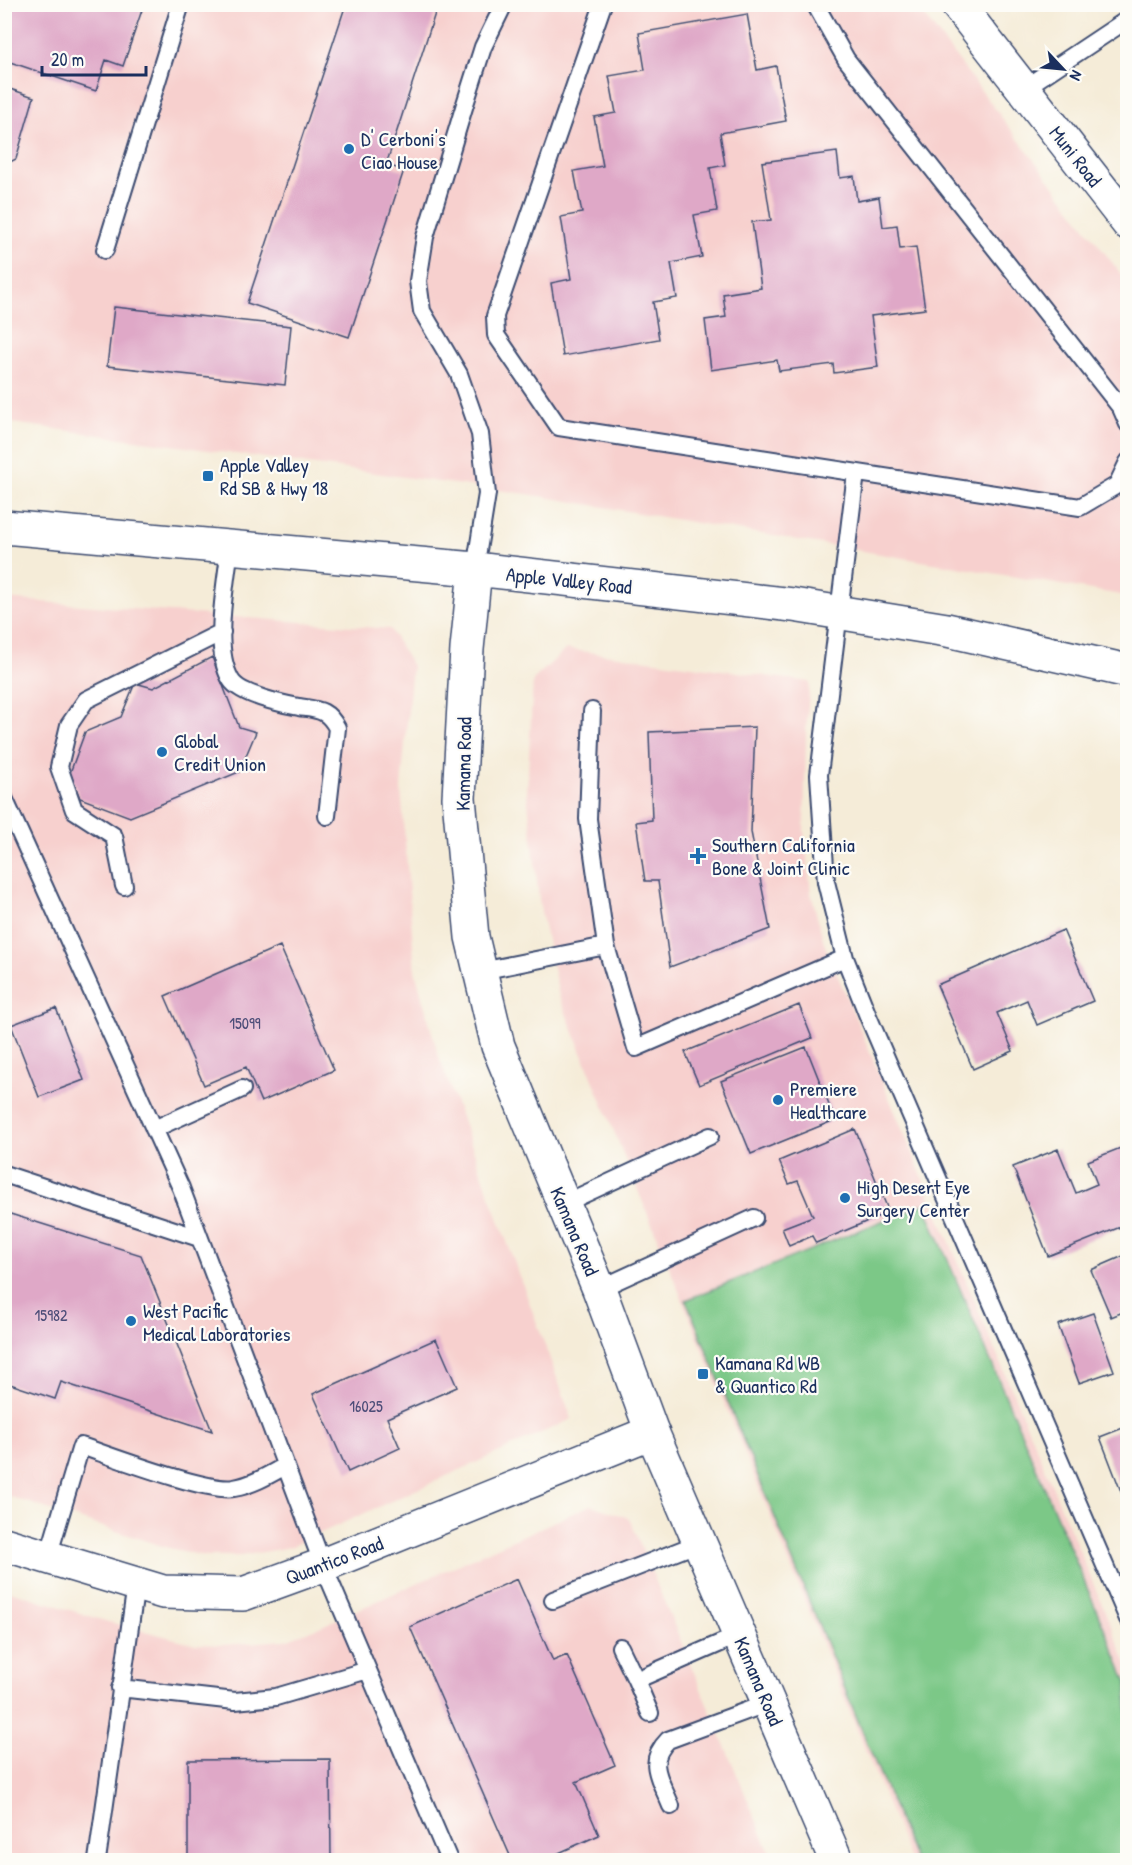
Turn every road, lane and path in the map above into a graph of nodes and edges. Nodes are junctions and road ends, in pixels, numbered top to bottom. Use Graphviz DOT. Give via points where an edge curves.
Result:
graph roads {
  1 [pos="181,4"];
  2 [pos="504,4"];
  3 [pos="603,4"];
  4 [pos="815,4"];
  5 [pos="957,4"];
  6 [pos="1128,19"];
  7 [pos="1023,89"];
  8 [pos="1128,223"];
  9 [pos="105,250"];
  10 [pos="1128,424"];
  11 [pos="1128,462"];
  12 [pos="856,473"];
  13 [pos="4,527"];
  14 [pos="230,547"];
  15 [pos="475,569"];
  16 [pos="837,612"];
  17 [pos="222,632"];
  18 [pos="1128,671"];
  19 [pos="592,711"];
  20 [pos="4,798"];
  21 [pos="327,816"];
  22 [pos="124,886"];
  23 [pos="606,946"];
  24 [pos="845,958"];
  25 [pos="481,971"];
  26 [pos="242,1089"];
  27 [pos="154,1130"];
  28 [pos="710,1136"];
  29 [pos="4,1174"];
  30 [pos="563,1204"];
  31 [pos="754,1218"];
  32 [pos="199,1238"];
  33 [pos="599,1289"];
  34 [pos="652,1431"];
  35 [pos="285,1466"];
  36 [pos="699,1542"];
  37 [pos="4,1544"];
  38 [pos="48,1557"];
  39 [pos="323,1565"];
  40 [pos="136,1584"];
  41 [pos="553,1600"];
  42 [pos="1128,1619"];
  43 [pos="739,1635"];
  44 [pos="620,1647"];
  45 [pos="368,1670"];
  46 [pos="636,1680"];
  47 [pos="120,1688"];
  48 [pos="768,1703"];
  49 [pos="650,1713"];
  50 [pos="671,1806"];
  51 [pos="97,1860"];
  52 [pos="449,1860"];
  53 [pos="836,1860"];
  1 -- 9 [label="lane"];
  2 -- 15 [label="lane" via="483,47 465,104 425,237 418,281 422,311 459,374 480,434 487,494"];
  3 -- 12 [label="lane" via="495,316 496,335 559,427"];
  4 -- 10 [label="lane" via="846,59 1121,408"];
  5 -- 7 [label="street, Muni Road"];
  6 -- 7 [label="lane"];
  7 -- 8 [label="street, Muni Road"];
  11 -- 12 [label="lane" via="1117,485 1080,507"];
  12 -- 16 [label="lane"];
  13 -- 14 [label="street, Apple Valley Road"];
  14 -- 15 [label="street, Apple Valley Road"];
  14 -- 17 [label="lane"];
  15 -- 16 [label="street, Apple Valley Road"];
  15 -- 25 [label="street, Kamana Road" via="466,649 459,798 472,937"];
  16 -- 18 [label="street, Apple Valley Road" via="947,630"];
  16 -- 24 [label="lane" via="819,775 826,882"];
  17 -- 21 [label="lane" via="224,659 232,682 251,694 330,716 337,728"];
  17 -- 22 [label="lane" via="86,700 69,725 59,767 74,810 114,836"];
  19 -- 23 [label="lane" via="588,819"];
  20 -- 27 [label="lane"];
  23 -- 24 [label="lane" via="636,1048"];
  23 -- 25 [label="lane"];
  24 -- 42 [label="lane"];
  25 -- 30 [label="street, Kamana Road" via="498,1046"];
  26 -- 27 [label="lane"];
  27 -- 32 [label="lane"];
  28 -- 30 [label="lane"];
  29 -- 32 [label="lane"];
  30 -- 33 [label="street, Kamana Road"];
  31 -- 33 [label="lane"];
  32 -- 35 [label="lane"];
  33 -- 34 [label="street, Kamana Road"];
  34 -- 36 [label="street, Kamana Road"];
  34 -- 39 [label="street, Quantico Road"];
  35 -- 38 [label="lane" via="232,1489 202,1485 81,1446"];
  35 -- 39 [label="lane"];
  36 -- 41 [label="lane"];
  36 -- 43 [label="street, Kamana Road"];
  37 -- 38 [label="street, Quantico Road"];
  38 -- 40 [label="street, Quantico Road"];
  39 -- 40 [label="street, Quantico Road" via="243,1594 163,1592"];
  39 -- 45 [label="lane"];
  40 -- 47 [label="lane"];
  43 -- 46 [label="lane"];
  43 -- 48 [label="street, Kamana Road"];
  44 -- 46 [label="lane"];
  45 -- 47 [label="lane" via="276,1697 235,1701"];
  45 -- 52 [label="lane"];
  46 -- 49 [label="lane"];
  47 -- 51 [label="lane"];
  48 -- 50 [label="lane" via="668,1740 657,1751 655,1766"];
  48 -- 53 [label="street, Kamana Road"];
}
